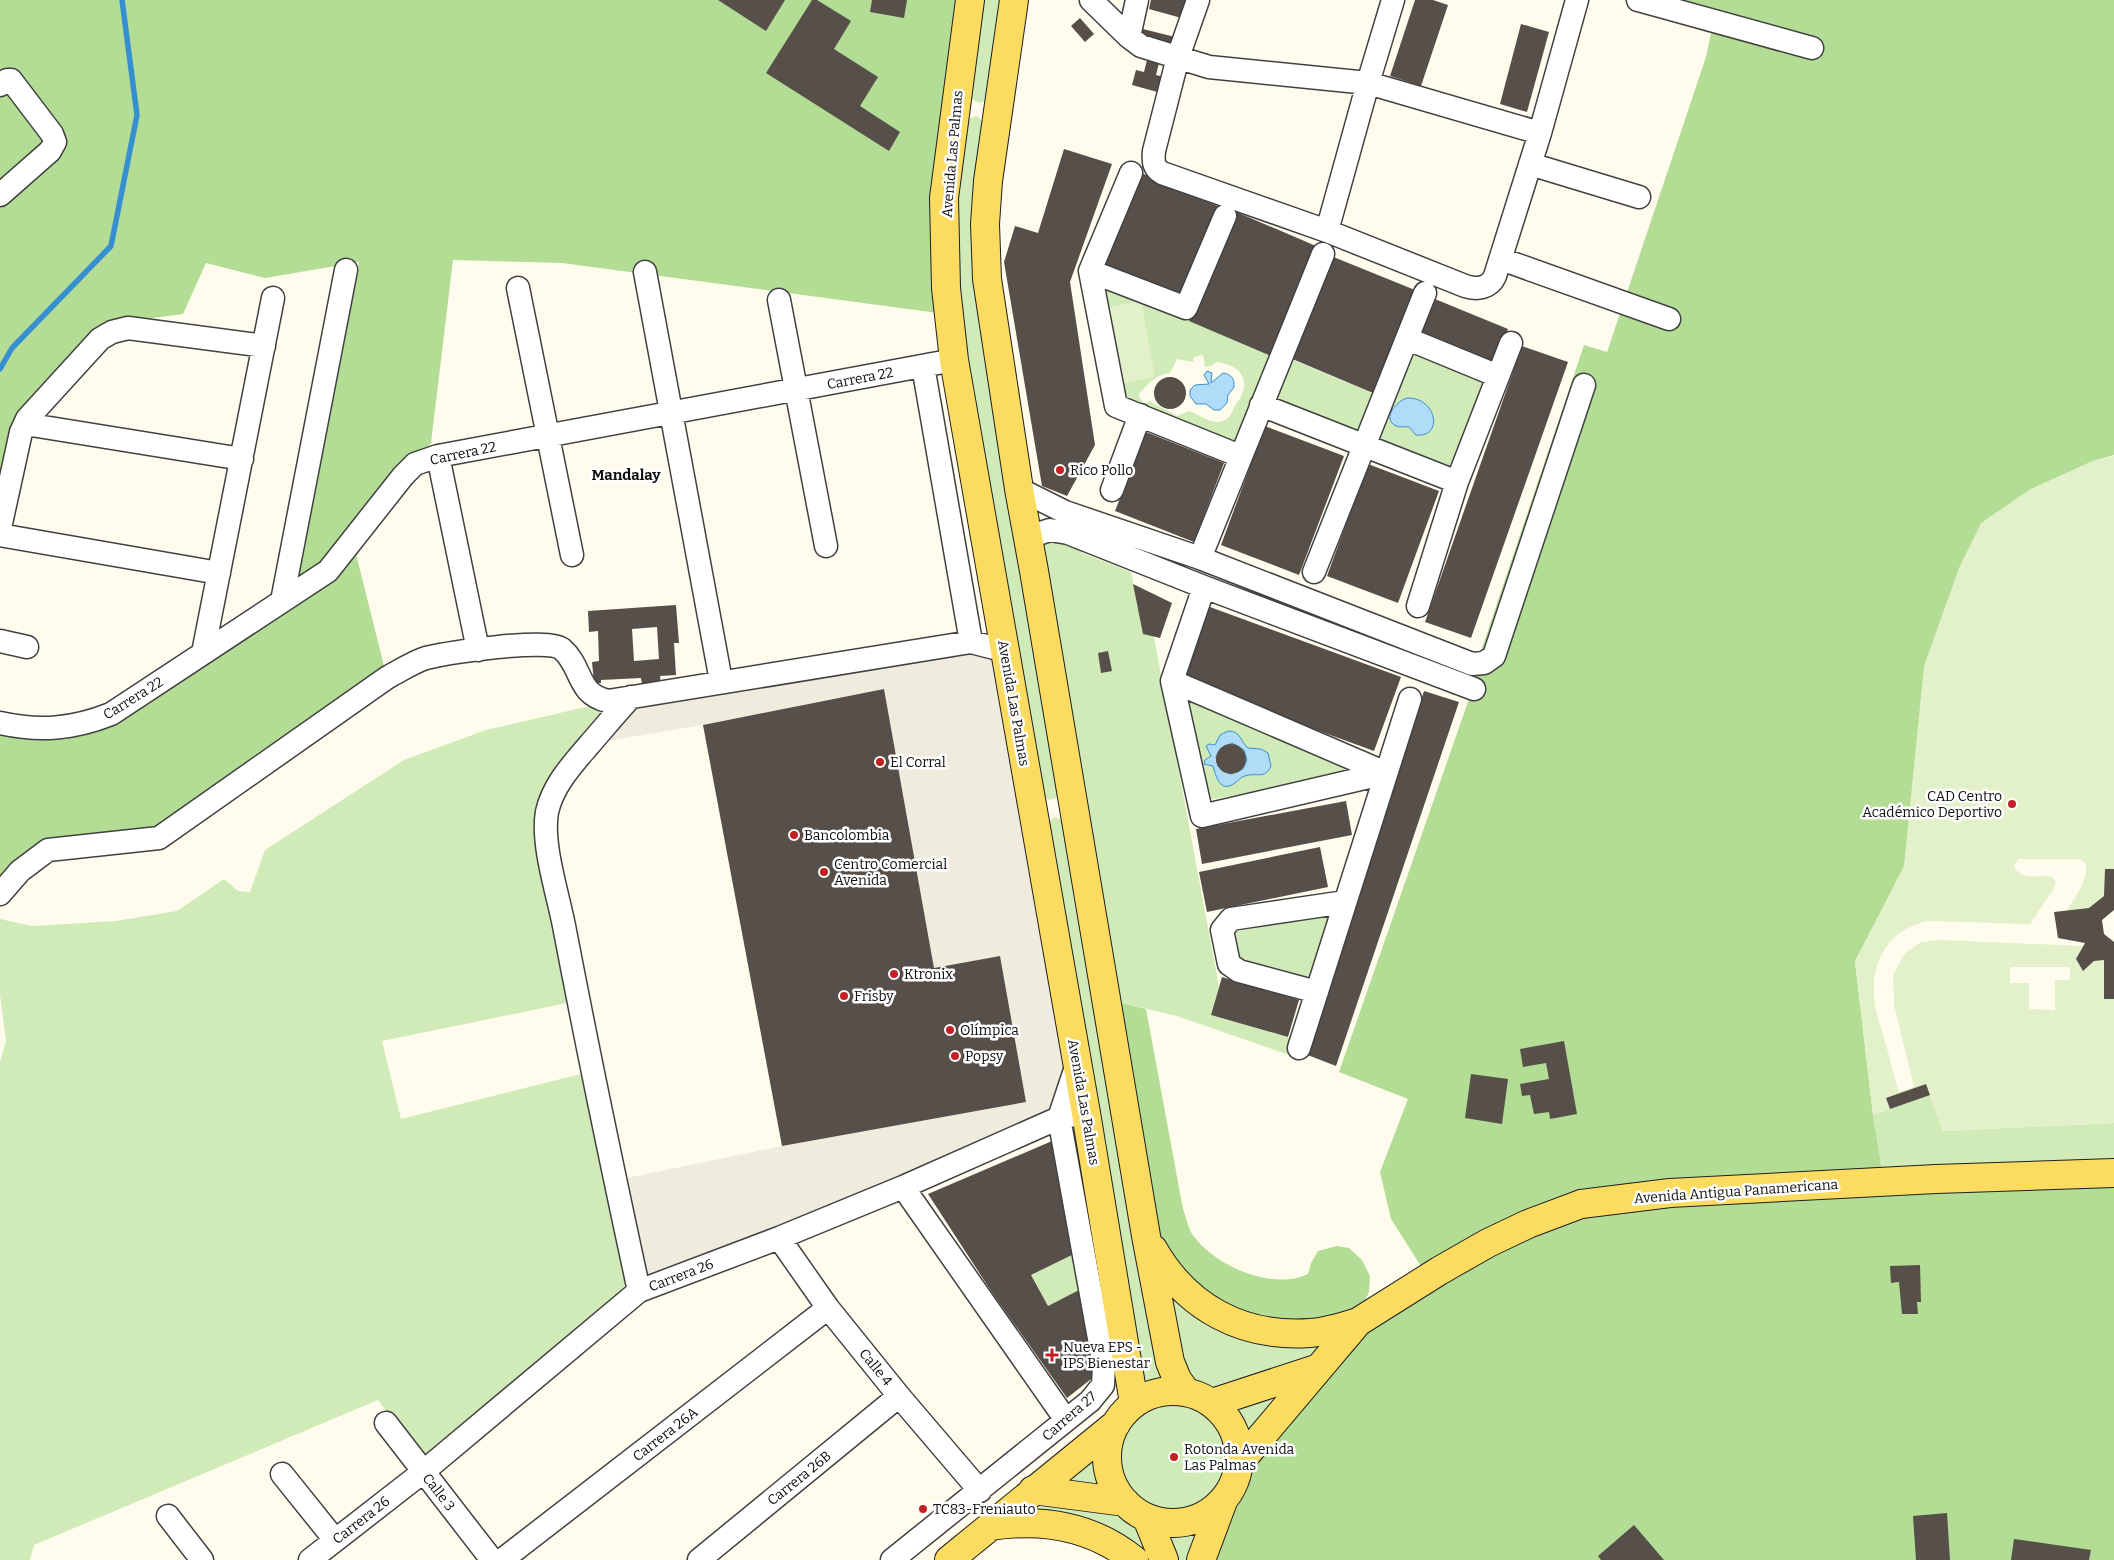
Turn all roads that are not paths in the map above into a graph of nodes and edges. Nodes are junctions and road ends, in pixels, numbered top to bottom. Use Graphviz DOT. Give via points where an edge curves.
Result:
graph roads {
  1 [pos="970,0"];
  2 [pos="1014,0"];
  3 [pos="1091,0"];
  4 [pos="1137,0"];
  5 [pos="1198,0"];
  6 [pos="1394,0"];
  7 [pos="1578,0"];
  8 [pos="1638,0"];
  9 [pos="1128,37"];
  10 [pos="1812,48"];
  11 [pos="1178,57"];
  12 [pos="1368,83"];
  13 [pos="0,85"];
  14 [pos="955,106"];
  15 [pos="998,114"];
  16 [pos="1540,133"];
  17 [pos="1530,164"];
  18 [pos="1131,173"];
  19 [pos="0,195"];
  20 [pos="1639,197"];
  21 [pos="1226,216"];
  22 [pos="1327,231"];
  23 [pos="1323,254"];
  24 [pos="1501,260"];
  25 [pos="346,270"];
  26 [pos="1090,271"];
  27 [pos="645,272"];
  28 [pos="518,288"];
  29 [pos="1425,293"];
  30 [pos="273,298"];
  31 [pos="779,300"];
  32 [pos="1669,319"];
  33 [pos="1408,339"];
  34 [pos="1511,343"];
  35 [pos="264,346"];
  36 [pos="954,360"];
  37 [pos="923,366"];
  38 [pos="1498,376"];
  39 [pos="1584,385"];
  40 [pos="797,391"];
  41 [pos="1261,405"];
  42 [pos="671,414"];
  43 [pos="1140,415"];
  44 [pos="25,424"];
  45 [pos="548,435"];
  46 [pos="1363,445"];
  47 [pos="438,456"];
  48 [pos="1240,456"];
  49 [pos="242,459"];
  50 [pos="1457,482"];
  51 [pos="1018,489"];
  52 [pos="1112,490"];
  53 [pos="0,528"];
  54 [pos="0,535"];
  55 [pos="1028,537"];
  56 [pos="826,546"];
  57 [pos="572,555"];
  58 [pos="1200,558"];
  59 [pos="1314,572"];
  60 [pos="219,573"];
  61 [pos="1204,587"];
  62 [pos="282,601"];
  63 [pos="1418,606"];
  64 [pos="1000,620"];
  65 [pos="0,641"];
  66 [pos="971,642"];
  67 [pos="27,647"];
  68 [pos="478,650"];
  69 [pos="1006,651"];
  70 [pos="203,653"];
  71 [pos="720,681"];
  72 [pos="1172,681"];
  73 [pos="1474,689"];
  74 [pos="631,697"];
  75 [pos="1410,699"];
  76 [pos="0,723"];
  77 [pos="1386,773"];
  78 [pos="1072,799"];
  79 [pos="1034,815"];
  80 [pos="0,894"];
  81 [pos="1345,902"];
  82 [pos="1317,992"];
  83 [pos="1300,1048"];
  84 [pos="1077,1064"];
  85 [pos="1086,1113"];
  86 [pos="1059,1118"];
  87 [pos="2114,1173"];
  88 [pos="903,1187"];
  89 [pos="1146,1236"];
  90 [pos="779,1238"];
  91 [pos="639,1291"];
  92 [pos="828,1308"];
  93 [pos="1358,1322"];
  94 [pos="1318,1368"];
  95 [pos="1186,1392"];
  96 [pos="899,1396"];
  97 [pos="1212,1403"];
  98 [pos="1134,1404"];
  99 [pos="1066,1420"];
  100 [pos="386,1423"];
  101 [pos="1116,1424"];
  102 [pos="1239,1464"];
  103 [pos="423,1472"];
  104 [pos="282,1474"];
  105 [pos="1033,1490"];
  106 [pos="980,1491"];
  107 [pos="1223,1501"];
  108 [pos="1125,1502"];
  109 [pos="168,1516"];
  110 [pos="1147,1518"];
  111 [pos="991,1526"];
  112 [pos="335,1540"];
  113 [pos="202,1560"];
  114 [pos="310,1560"];
  115 [pos="492,1560"];
  116 [pos="502,1560"];
  117 [pos="699,1560"];
  118 [pos="892,1560"];
  119 [pos="949,1560"];
  120 [pos="1134,1560"];
  121 [pos="1164,1560"];
  122 [pos="1201,1560"];
  1 -- 14 [label="main road, Avenida Las Palmas"];
  2 -- 15 [label="main road"];
  3 -- 9 [label="street"];
  4 -- 9 [label="street"];
  5 -- 11 [label="street"];
  6 -- 12 [label="street"];
  7 -- 16 [label="street"];
  8 -- 10 [label="street"];
  9 -- 11 [label="street" via="1141,46"];
  11 -- 12 [label="street" via="1209,66"];
  11 -- 22 [label="street" via="1154,151 1156,168 1162,173"];
  12 -- 16 [label="street"];
  12 -- 22 [label="street"];
  13 -- 19 [label="street" via="11,80 55,142 50,151"];
  14 -- 15 [label="main road"];
  14 -- 36 [label="main road, Avenida Las Palmas" via="944,198 946,288"];
  15 -- 51 [label="main road" via="985,224 987,279"];
  16 -- 17 [label="street"];
  17 -- 20 [label="street"];
  17 -- 24 [label="street"];
  18 -- 26 [label="street"];
  21 -- 26 [label="street" via="1186,308"];
  22 -- 24 [label="street" via="1472,288 1490,284"];
  23 -- 41 [label="street"];
  24 -- 32 [label="street"];
  25 -- 62 [label="street"];
  26 -- 43 [label="street" via="1116,406"];
  27 -- 42 [label="street"];
  28 -- 45 [label="street"];
  29 -- 33 [label="street"];
  30 -- 35 [label="street"];
  31 -- 40 [label="street"];
  33 -- 38 [label="street"];
  33 -- 46 [label="street"];
  34 -- 38 [label="street"];
  35 -- 44 [label="street" via="128,328 112,332 100,339"];
  35 -- 49 [label="street"];
  36 -- 37 [label="street, Carrera 22"];
  36 -- 64 [label="main road, Avenida Las Palmas"];
  37 -- 40 [label="street, Carrera 22"];
  37 -- 66 [label="street"];
  38 -- 50 [label="street"];
  39 -- 58 [label="street" via="1494,656 1484,663 1472,664"];
  40 -- 42 [label="street, Carrera 22"];
  40 -- 56 [label="street"];
  41 -- 46 [label="street"];
  41 -- 48 [label="street"];
  42 -- 45 [label="street, Carrera 22"];
  42 -- 71 [label="street"];
  43 -- 48 [label="street"];
  43 -- 52 [label="street"];
  44 -- 49 [label="street"];
  44 -- 53 [label="street"];
  45 -- 47 [label="street, Carrera 22"];
  45 -- 57 [label="street"];
  46 -- 50 [label="street"];
  46 -- 59 [label="street"];
  47 -- 62 [label="street, Carrera 22" via="416,464 403,476 328,571"];
  47 -- 68 [label="street"];
  48 -- 58 [label="street"];
  49 -- 60 [label="street"];
  50 -- 63 [label="street"];
  51 -- 55 [label="main road"];
  51 -- 58 [label="street" via="1065,512"];
  54 -- 60 [label="street"];
  55 -- 61 [label="street" via="1050,530 1068,533"];
  55 -- 78 [label="main road"];
  60 -- 70 [label="street"];
  61 -- 72 [label="street"];
  61 -- 73 [label="street"];
  62 -- 70 [label="street, Carrera 22"];
  64 -- 66 [label="street"];
  64 -- 69 [label="main road, Avenida Las Palmas"];
  65 -- 67 [label="street"];
  66 -- 69 [label="street"];
  66 -- 71 [label="street"];
  68 -- 74 [label="street" via="540,643 560,647 572,660 583,686 596,698 608,701"];
  68 -- 80 [label="street" via="425,659 388,677 159,838 48,850 20,871"];
  69 -- 79 [label="main road, Avenida Las Palmas"];
  70 -- 76 [label="street, Carrera 22" via="111,714 94,721 41,730"];
  71 -- 74 [label="street"];
  72 -- 77 [label="street"];
  72 -- 77 [label="street" via="1202,816"];
  74 -- 91 [label="street" via="569,769 553,794 547,813 546,842"];
  75 -- 77 [label="street"];
  77 -- 81 [label="street"];
  78 -- 79 [label="main road"];
  78 -- 89 [label="main road"];
  79 -- 84 [label="main road, Avenida Las Palmas"];
  81 -- 82 [label="street"];
  81 -- 82 [label="street" via="1231,919 1222,930 1229,964 1239,971"];
  82 -- 83 [label="street"];
  84 -- 85 [label="main road, Avenida Las Palmas"];
  84 -- 86 [label="street"];
  85 -- 86 [label="street, Carrera 26"];
  85 -- 98 [label="main road, Avenida Las Palmas"];
  86 -- 88 [label="street, Carrera 26"];
  86 -- 99 [label="street, Carrera 27" via="1105,1376 1098,1394"];
  87 -- 93 [label="main road, Avenida Antigua Panamericana" via="1680,1193 1581,1204 1528,1224 1488,1244"];
  88 -- 90 [label="street, Carrera 26"];
  88 -- 99 [label="street"];
  89 -- 93 [label="main road" via="1167,1272 1188,1294 1212,1312 1241,1325 1294,1333 1322,1332"];
  89 -- 95 [label="main road" via="1170,1362"];
  90 -- 91 [label="street, Carrera 26"];
  90 -- 92 [label="street, Calle 4"];
  91 -- 103 [label="street, Carrera 26"];
  92 -- 96 [label="street, Calle 4"];
  92 -- 116 [label="street, Carrera 26A"];
  93 -- 94 [label="main road, Avenida Antigua Panamericana"];
  94 -- 97 [label="main road"];
  94 -- 102 [label="main road, Avenida Antigua Panamericana"];
  95 -- 97 [label="main road"];
  95 -- 98 [label="main road" via="1148,1395"];
  96 -- 106 [label="street, Calle 4"];
  96 -- 117 [label="street, Carrera 26B"];
  97 -- 102 [label="main road" via="1232,1426"];
  98 -- 101 [label="main road"];
  99 -- 106 [label="street, Carrera 27"];
  100 -- 103 [label="street, Calle 3"];
  101 -- 105 [label="main road"];
  101 -- 108 [label="main road" via="1109,1443 1108,1467 1114,1487"];
  102 -- 107 [label="main road" via="1234,1485"];
  103 -- 112 [label="street, Carrera 26"];
  103 -- 115 [label="street, Calle 3"];
  104 -- 112 [label="street"];
  105 -- 108 [label="main road"];
  105 -- 111 [label="main road"];
  106 -- 118 [label="street, Carrera 27"];
  107 -- 110 [label="main road" via="1209,1513 1191,1521 1165,1523"];
  107 -- 122 [label="main road"];
  108 -- 110 [label="main road"];
  109 -- 113 [label="street"];
  110 -- 121 [label="main road"];
  111 -- 119 [label="main road"];
  111 -- 120 [label="main road" via="1025,1522 1058,1525 1099,1538"];
  112 -- 114 [label="street, Carrera 26"];
}
